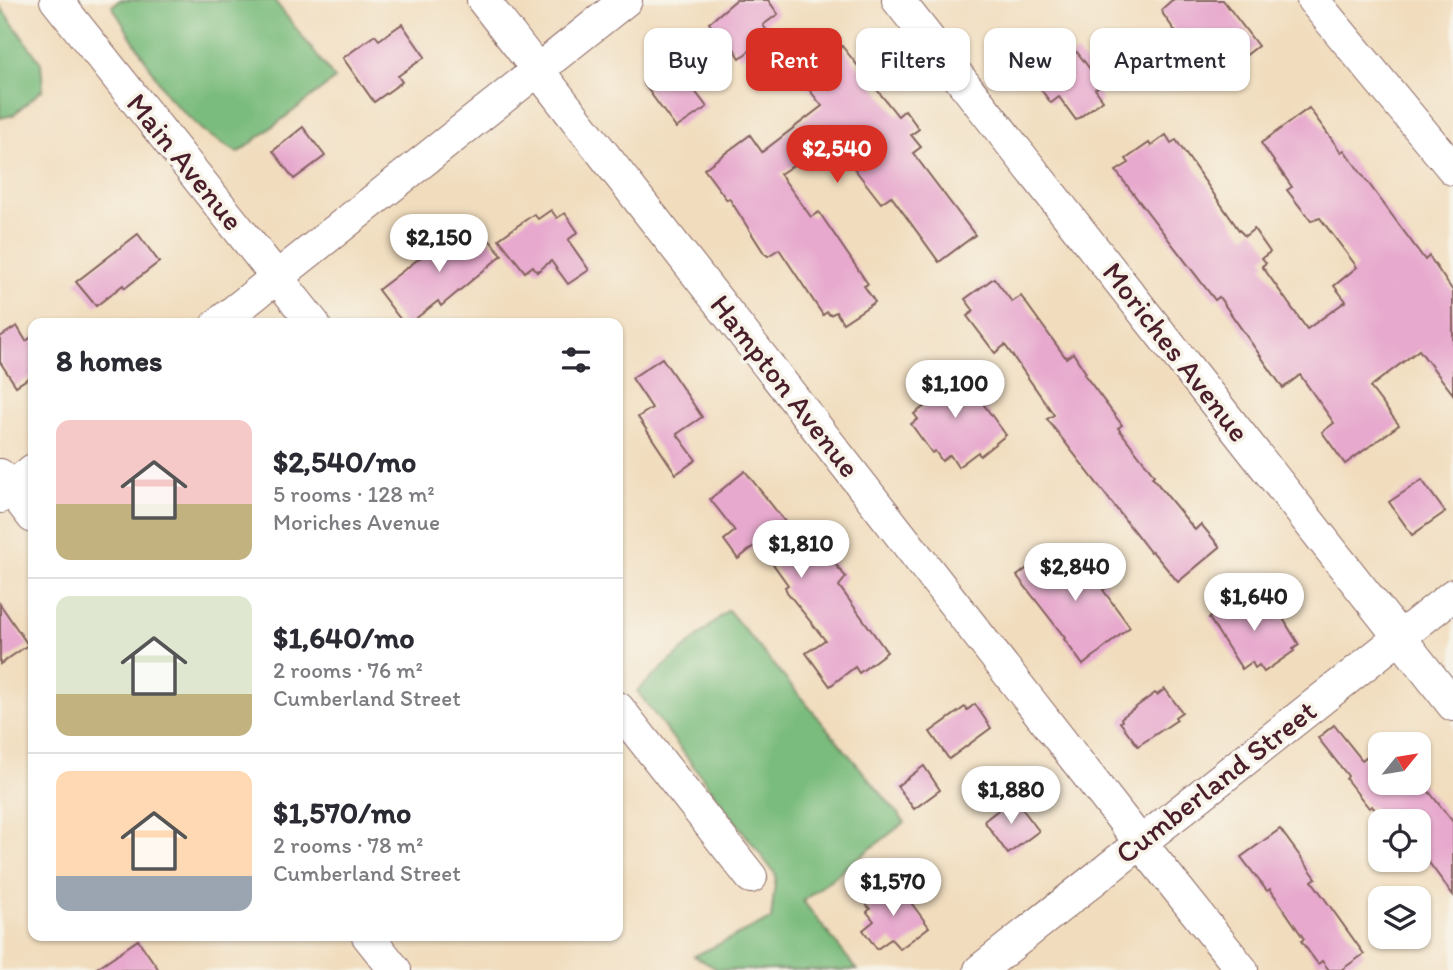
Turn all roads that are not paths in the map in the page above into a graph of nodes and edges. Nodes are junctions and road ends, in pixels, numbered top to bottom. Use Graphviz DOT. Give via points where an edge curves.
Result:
graph roads {
  1 [pos="56,0"];
  2 [pos="483,0"];
  3 [pos="626,0"];
  4 [pos="898,0"];
  5 [pos="1313,0"];
  6 [pos="538,69"];
  7 [pos="1453,169"];
  8 [pos="277,277"];
  9 [pos="226,318"];
  10 [pos="309,318"];
  11 [pos="11,483"];
  12 [pos="28,509"];
  13 [pos="1453,595"];
  14 [pos="1400,637"];
  15 [pos="1453,705"];
  16 [pos="623,714"];
  17 [pos="1140,842"];
  18 [pos="751,877"];
  19 [pos="372,941"];
  20 [pos="395,970"];
  21 [pos="980,970"];
  22 [pos="1242,970"];
  1 -- 8 [label="street, Main Avenue"];
  2 -- 6 [label="street, Hampton Avenue"];
  3 -- 6 [label="street"];
  4 -- 14 [label="street, Moriches Avenue"];
  5 -- 7 [label="street"];
  6 -- 8 [label="street"];
  6 -- 17 [label="street, Hampton Avenue"];
  8 -- 9 [label="street"];
  8 -- 10 [label="street, Main Avenue"];
  11 -- 12 [label="street"];
  13 -- 14 [label="street, Cumberland Street"];
  14 -- 15 [label="street, Moriches Avenue"];
  14 -- 17 [label="street, Cumberland Street"];
  16 -- 18 [label="street"];
  17 -- 21 [label="street, Cumberland Street"];
  17 -- 22 [label="street, Hampton Avenue"];
  19 -- 20 [label="street"];
}
